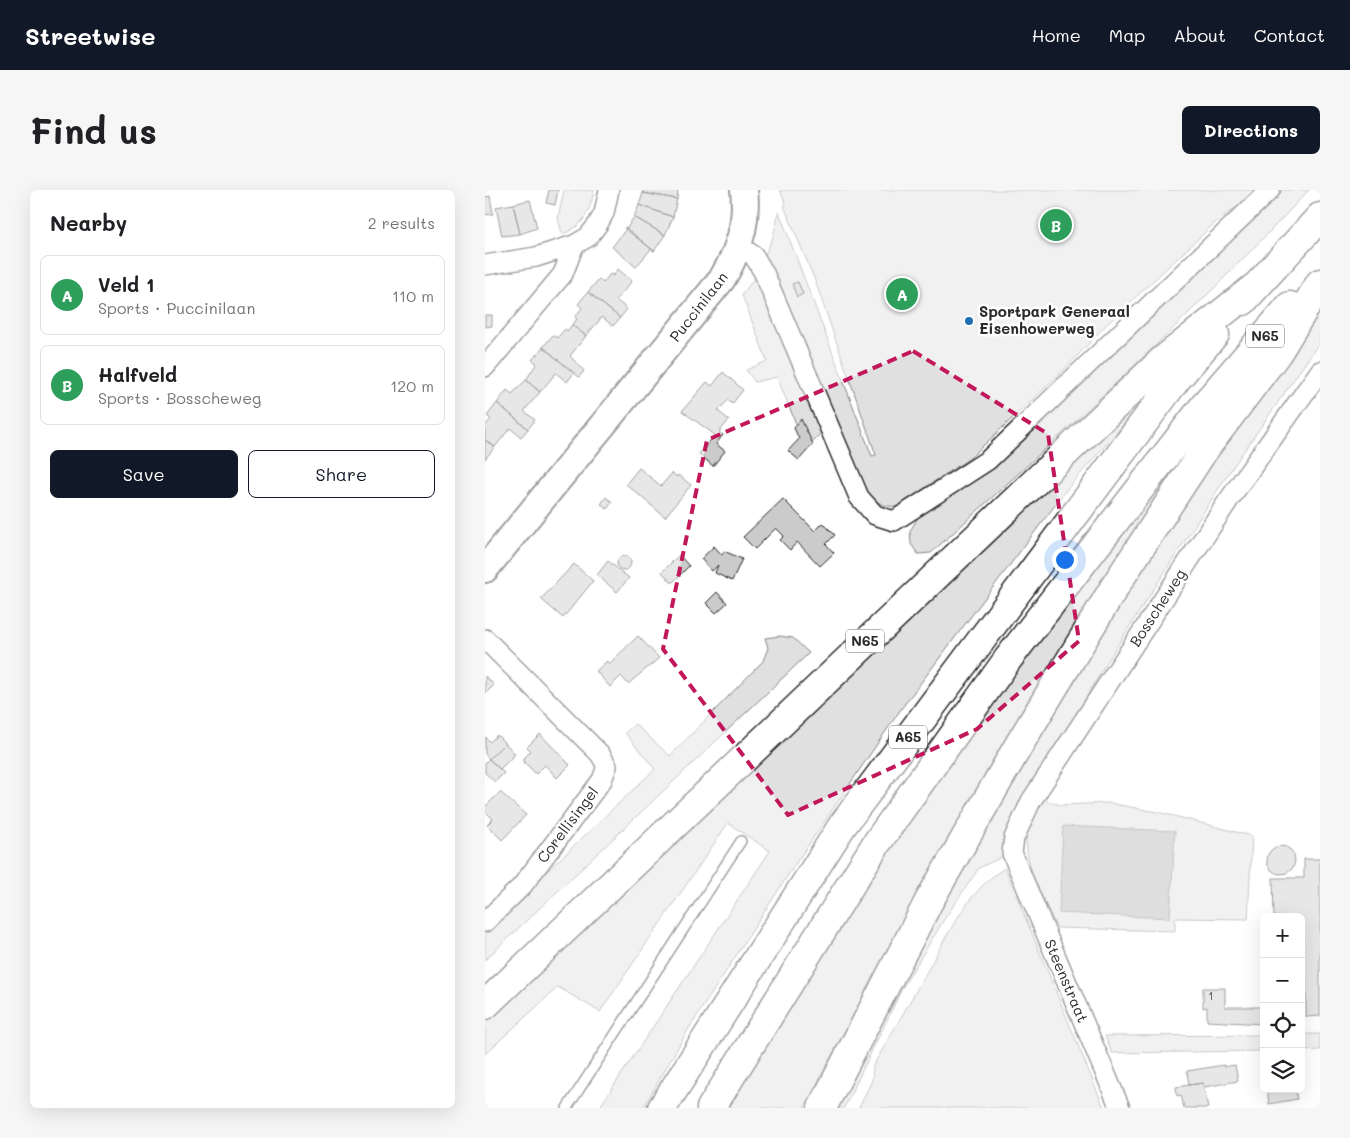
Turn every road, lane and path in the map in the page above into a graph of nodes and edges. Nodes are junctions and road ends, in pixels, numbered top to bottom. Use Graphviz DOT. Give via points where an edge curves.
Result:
graph roads {
  1 [pos="609,190"];
  2 [pos="744,190"];
  3 [pos="1270,190"];
  4 [pos="1320,217"];
  5 [pos="574,245"];
  6 [pos="739,246"];
  7 [pos="485,265"];
  8 [pos="1320,270"];
  9 [pos="1320,283"];
  10 [pos="1255,287"];
  11 [pos="485,367"];
  12 [pos="1320,371"];
  13 [pos="1175,381"];
  14 [pos="1208,401"];
  15 [pos="485,569"];
  16 [pos="485,639"];
  17 [pos="741,841"];
  18 [pos="1012,853"];
  19 [pos="485,922"];
  20 [pos="485,1005"];
  21 [pos="567,1108"];
  22 [pos="662,1108"];
  23 [pos="711,1108"];
  24 [pos="822,1108"];
  25 [pos="1119,1108"];
  1 -- 5 [label="street" via="598,224 588,237"];
  2 -- 6 [label="street, Puccinilaan" via="744,230"];
  3 -- 6 [label="street" via="988,460 894,521 875,515 859,497 764,273 754,256"];
  4 -- 10 [label="main road, N65"];
  5 -- 7 [label="street" via="536,257"];
  5 -- 11 [label="street" via="563,274"];
  6 -- 15 [label="street, Puccinilaan" via="722,279 688,323"];
  8 -- 14 [label="main road, N65"];
  9 -- 24 [label="main road, N65" via="1278,352 1204,450 1117,582 1025,734 929,901"];
  10 -- 13 [label="main road, N65"];
  10 -- 20 [label="main road, N65" via="1163,360"];
  12 -- 18 [label="street, Bosscheweg" via="1228,501 1031,801 1014,838"];
  13 -- 22 [label="main road, A65" via="843,826"];
  14 -- 23 [label="main road, A65" via="1008,660 876,844"];
  16 -- 19 [label="street, Corellisingel" via="600,754 607,766 602,780 522,886"];
  17 -- 21 [label="lane"];
  18 -- 25 [label="street, Steenstraat"];
}
